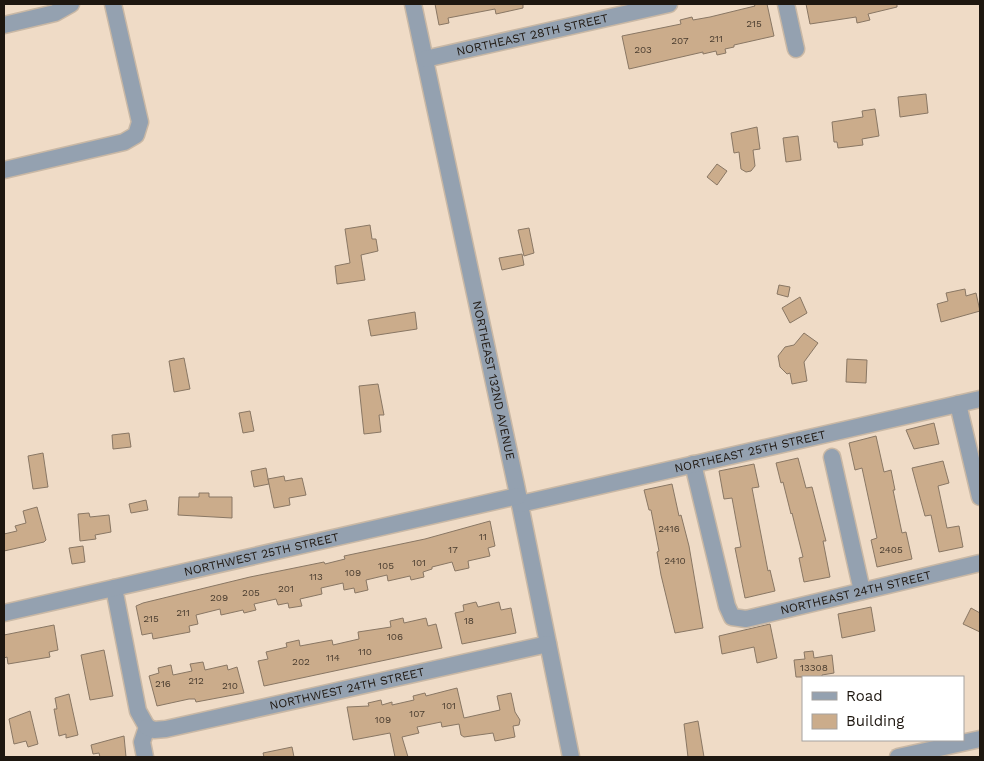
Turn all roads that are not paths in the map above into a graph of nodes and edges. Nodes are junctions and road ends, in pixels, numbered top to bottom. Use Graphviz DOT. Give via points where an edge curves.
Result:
graph roads {
  1 [pos="71,4"];
  2 [pos="113,4"];
  3 [pos="414,4"];
  4 [pos="669,4"];
  5 [pos="786,4"];
  6 [pos="4,25"];
  7 [pos="796,49"];
  8 [pos="425,59"];
  9 [pos="4,170"];
  10 [pos="980,399"];
  11 [pos="958,404"];
  12 [pos="832,457"];
  13 [pos="694,464"];
  14 [pos="980,497"];
  15 [pos="519,500"];
  16 [pos="980,563"];
  17 [pos="114,588"];
  18 [pos="862,592"];
  19 [pos="4,613"];
  20 [pos="548,644"];
  21 [pos="147,727"];
  22 [pos="980,739"];
  23 [pos="145,757"];
  24 [pos="571,757"];
  25 [pos="898,757"];
  1 -- 6 [label="street" via="55,13"];
  2 -- 9 [label="street" via="140,122 136,135 124,142"];
  3 -- 8 [label="street, NORTHEAST 132ND AVENUE"];
  4 -- 8 [label="street, NORTHEAST 28TH STREET"];
  5 -- 7 [label="street"];
  8 -- 15 [label="street, NORTHEAST 132ND AVENUE"];
  10 -- 11 [label="street, NORTHEAST 25TH STREET"];
  11 -- 13 [label="street, NORTHEAST 25TH STREET"];
  11 -- 14 [label="street"];
  12 -- 18 [label="street"];
  13 -- 15 [label="street, NORTHEAST 25TH STREET"];
  13 -- 18 [label="street, NORTHEAST 24TH STREET" via="732,617 746,619"];
  15 -- 17 [label="street, NORTHWEST 25TH STREET"];
  15 -- 20 [label="street, NORTHEAST 132ND AVENUE"];
  16 -- 18 [label="street, NORTHEAST 24TH STREET"];
  17 -- 19 [label="street, NORTHWEST 25TH STREET"];
  17 -- 21 [label="street" via="138,711"];
  20 -- 21 [label="street, NORTHWEST 24TH STREET" via="166,729"];
  20 -- 24 [label="street, NORTHEAST 132ND AVENUE"];
  21 -- 23 [label="street" via="142,742"];
  22 -- 25 [label="street"];
}
